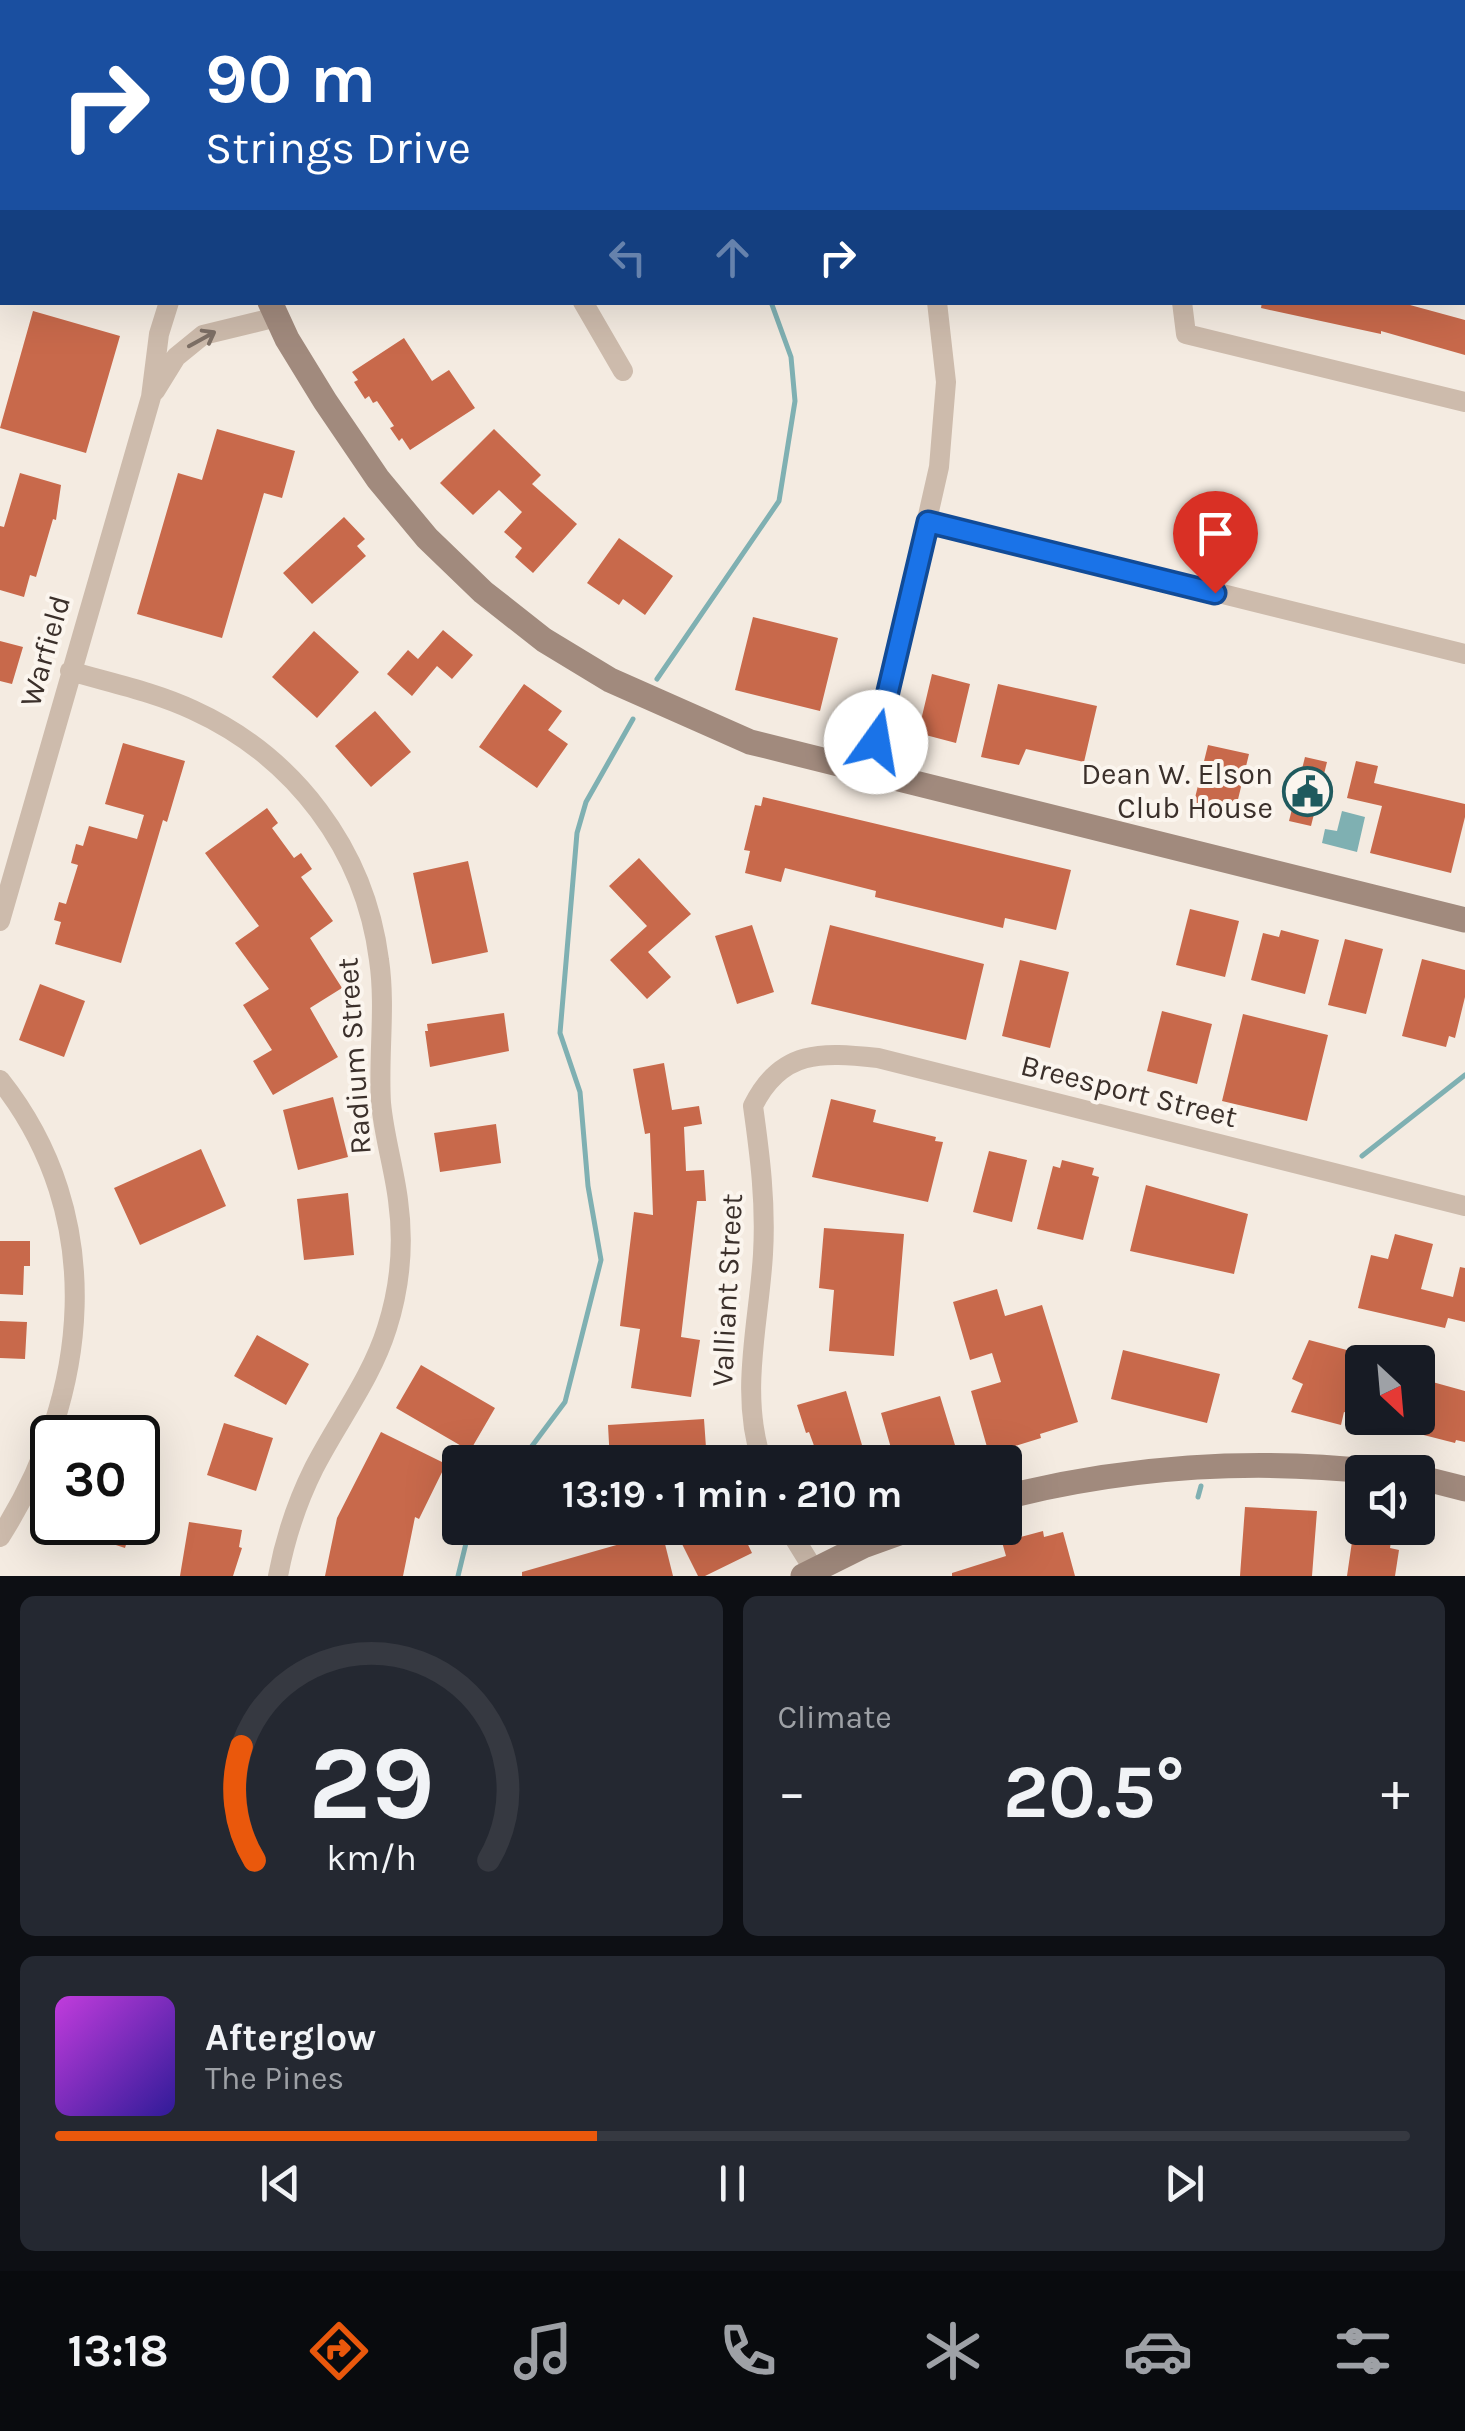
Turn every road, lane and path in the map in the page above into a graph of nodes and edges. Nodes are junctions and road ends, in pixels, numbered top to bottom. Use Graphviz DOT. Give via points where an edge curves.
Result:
graph roads {
  1 [pos="168,305"];
  2 [pos="585,305"];
  3 [pos="938,305"];
  4 [pos="1182,305"];
  5 [pos="273,310"];
  6 [pos="623,370"];
  7 [pos="151,397"];
  8 [pos="1465,402"];
  9 [pos="928,522"];
  10 [pos="1465,654"];
  11 [pos="70,671"];
  12 [pos="870,771"];
  13 [pos="1465,920"];
  14 [pos="0,922"];
  15 [pos="779,1069"];
  16 [pos="0,1080"];
  17 [pos="1465,1206"];
  18 [pos="759,1445"];
  19 [pos="1345,1471"];
  20 [pos="1435,1482"];
  21 [pos="1465,1489"];
  22 [pos="1022,1493"];
  23 [pos="0,1536"];
  24 [pos="796,1545"];
  25 [pos="873,1545"];
  26 [pos="808,1573"];
  27 [pos="278,1576"];
  1 -- 7 [label="street, Warfield"];
  2 -- 6 [label="street"];
  3 -- 9 [label="street" via="945,408"];
  4 -- 8 [label="street" via="1186,334"];
  7 -- 5 [label="street, Warfield, one-way" via="176,356 203,335"];
  5 -- 12 [label="street" via="378,480 483,592 544,640 610,680 750,742"];
  7 -- 11 [label="street, Warfield"];
  9 -- 10 [label="street"];
  9 -- 12 [label="street"];
  11 -- 14 [label="street, Warfield"];
  11 -- 27 [label="street, Radium Street" via="190,708 274,760 337,836 374,928 382,994 382,1118 401,1232 396,1295 378,1356 295,1512"];
  12 -- 13 [label="street"];
  15 -- 17 [label="street, Breesport Street" via="807,1056 878,1058"];
  15 -- 18 [label="street, Valliant Street" via="753,1106 764,1190 750,1366"];
  16 -- 23 [label="street" via="33,1126 58,1180 74,1249 75,1292 70,1357 52,1432"];
  19 -- 22 [label="street" via="1156,1470"];
  20 -- 21 [label="street"];
  24 -- 26 [label="street"];
  25 -- 26 [label="street"];
}
